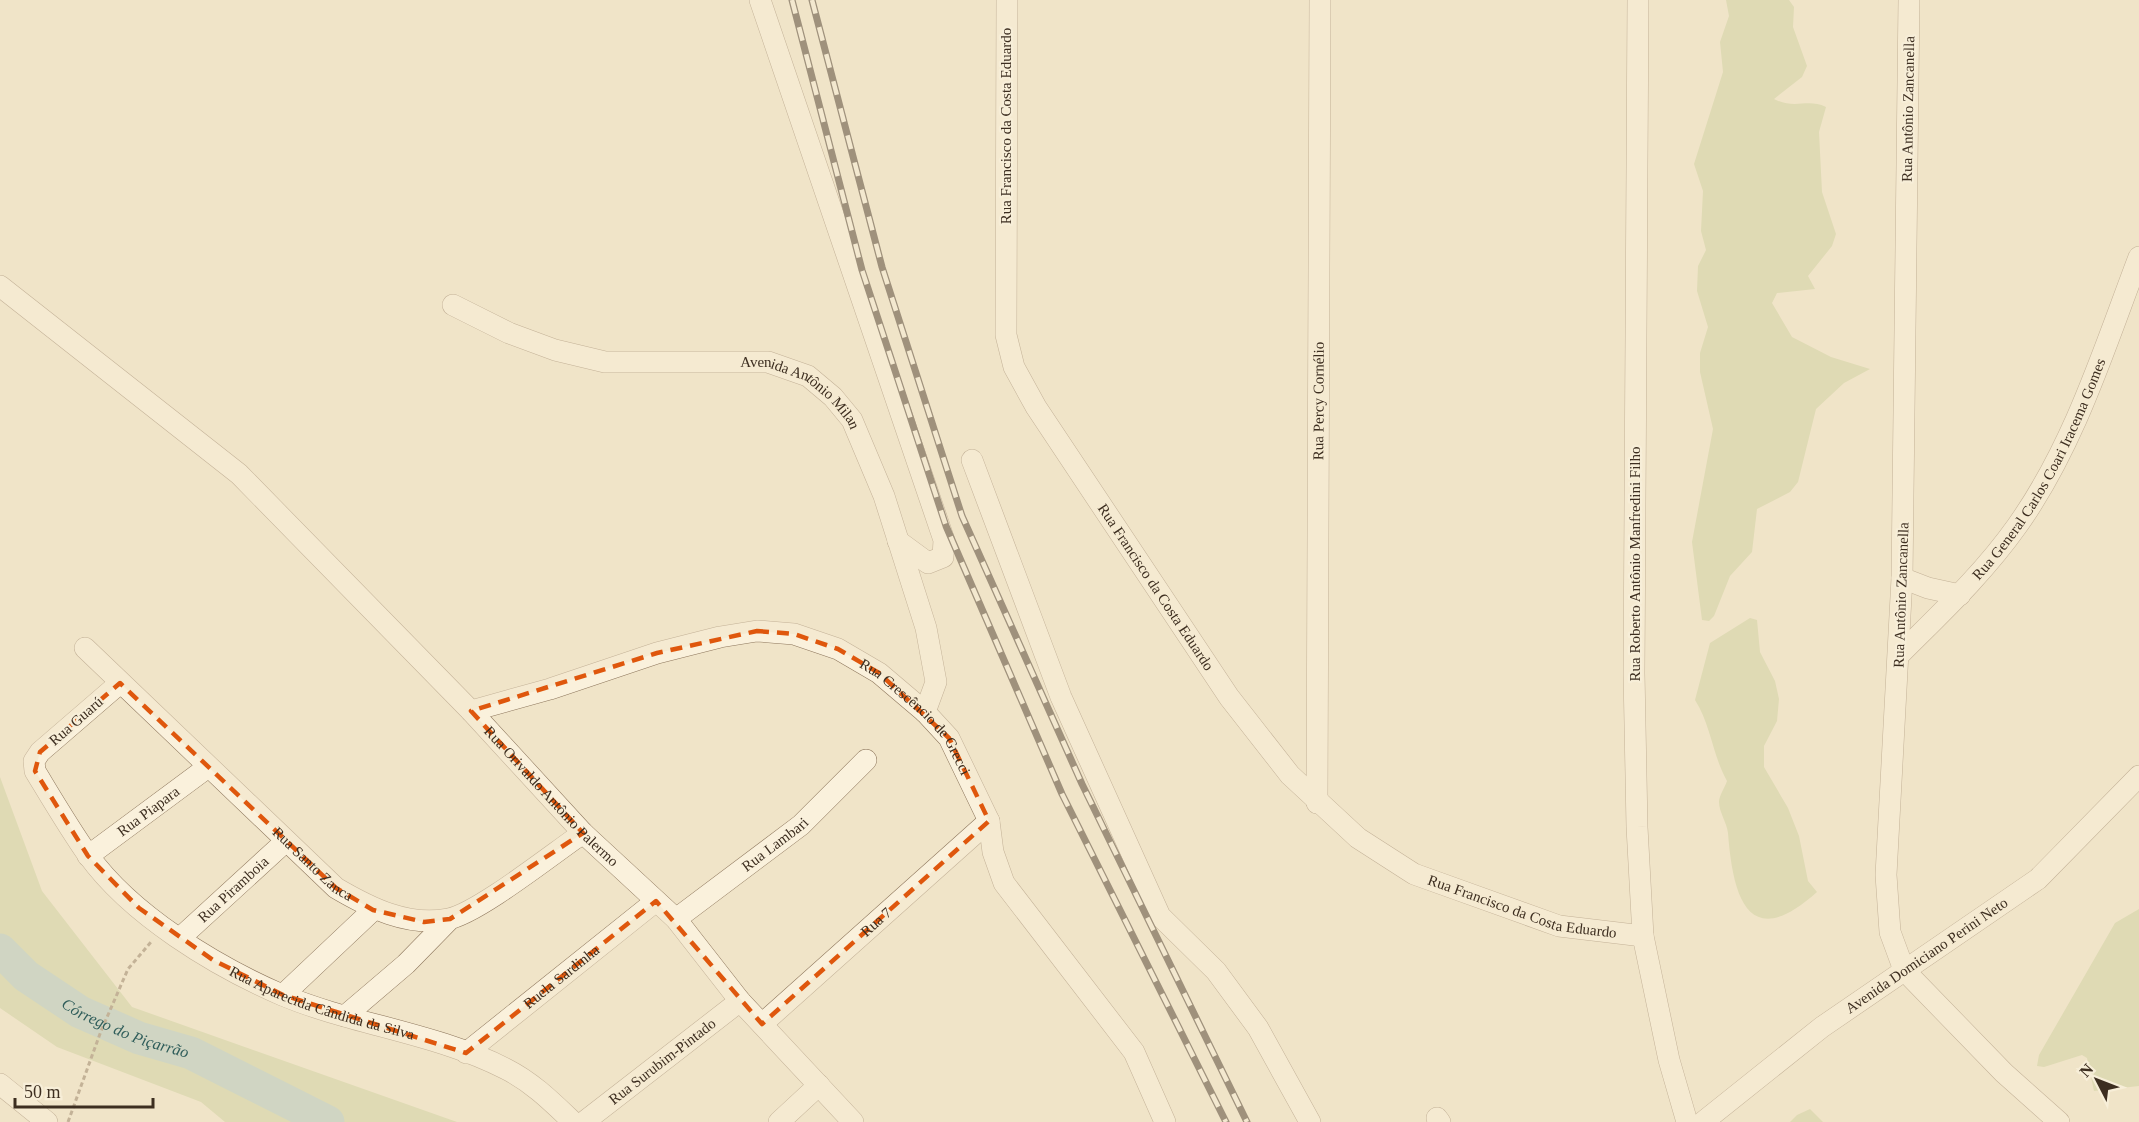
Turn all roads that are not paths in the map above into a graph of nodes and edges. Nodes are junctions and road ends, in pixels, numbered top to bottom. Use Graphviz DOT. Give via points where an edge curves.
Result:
graph roads {
  1 [pos="760,0"];
  2 [pos="1007,0"];
  3 [pos="1320,0"];
  4 [pos="1638,0"];
  5 [pos="1909,0"];
  6 [pos="2139,257"];
  7 [pos="0,286"];
  8 [pos="453,305"];
  9 [pos="972,460"];
  10 [pos="898,541"];
  11 [pos="1902,578"];
  12 [pos="1960,595"];
  13 [pos="85,648"];
  14 [pos="1900,654"];
  15 [pos="120,683"];
  16 [pos="471,711"];
  17 [pos="925,712"];
  18 [pos="866,760"];
  19 [pos="34,761"];
  20 [pos="208,766"];
  21 [pos="2139,776"];
  22 [pos="1317,803"];
  23 [pos="989,820"];
  24 [pos="583,832"];
  25 [pos="286,841"];
  26 [pos="88,856"];
  27 [pos="657,901"];
  28 [pos="373,910"];
  29 [pos="450,919"];
  30 [pos="676,919"];
  31 [pos="172,932"];
  32 [pos="1643,936"];
  33 [pos="1904,970"];
  34 [pos="283,995"];
  35 [pos="740,1000"];
  36 [pos="345,1016"];
  37 [pos="762,1024"];
  38 [pos="466,1053"];
  39 [pos="0,1084"];
  40 [pos="819,1085"];
  41 [pos="47,1122"];
  42 [pos="573,1122"];
  43 [pos="584,1122"];
  44 [pos="779,1122"];
  45 [pos="853,1122"];
  46 [pos="1165,1122"];
  47 [pos="1310,1122"];
  48 [pos="1687,1122"];
  49 [pos="1703,1122"];
  50 [pos="2059,1122"];
  1 -- 10 [label="street" via="944,540 943,557 928,562"];
  2 -- 22 [label="street, Rua Francisco da Costa Eduardo" via="1006,335 1014,367 1036,407 1229,697"];
  3 -- 22 [label="street, Rua Percy Cornélio"];
  4 -- 32 [label="street, Rua Roberto Antônio Manfredini Filho" via="1634,673 1636,826"];
  5 -- 11 [label="street, Rua Antônio Zancanella"];
  6 -- 12 [label="street, Rua General Carlos Coari Iracema Gomes" via="2082,407 2043,487 2010,535"];
  7 -- 16 [label="street, Rua Orivaldo Antônio Palermo" via="242,478"];
  8 -- 10 [label="street, Avenida Antônio Milan" via="509,333 605,362 768,362 808,375 852,420"];
  9 -- 47 [label="street" via="1061,697 1160,916 1216,971 1258,1028"];
  10 -- 17 [label="street, Avenida Antônio Milan" via="926,628 936,681"];
  11 -- 12 [label="street"];
  11 -- 14 [label="street, Rua Antônio Zancanella"];
  12 -- 14 [label="street, Rua General Carlos Coari Iracema Gomes"];
  13 -- 15 [label="street, Rua Santo Zanca"];
  14 -- 33 [label="street, Rua Antônio Zancanella" via="1886,875 1890,932"];
  15 -- 19 [label="street, Rua Guarú"];
  15 -- 20 [label="street, Rua Santo Zanca"];
  16 -- 17 [label="street, Rua Crescêncio de Grecci" via="657,653 756,631 794,634 838,649 879,673"];
  16 -- 24 [label="street, Rua Orivaldo Antônio Palermo"];
  17 -- 23 [label="street, Rua Crescêncio de Grecci" via="949,738"];
  18 -- 30 [label="street, Rua Lambari" via="801,825"];
  19 -- 26 [label="street, Rua Aparecida Cândida da Silva" via="35,771"];
  20 -- 25 [label="street, Rua Santo Zanca"];
  20 -- 26 [label="street, Rua Piapara"];
  21 -- 33 [label="street, Avenida Domiciano Perini Neto" via="2038,879"];
  22 -- 32 [label="street, Rua Francisco da Costa Eduardo" via="1358,838 1414,874 1559,926"];
  23 -- 37 [label="street, Rua 7"];
  23 -- 46 [label="street, Rua Crescêncio de Grecci" via="993,852 1004,883 1134,1052"];
  24 -- 27 [label="street, Rua Orivaldo Antônio Palermo"];
  24 -- 29 [label="street, Rua Santo Zanca" via="484,901"];
  25 -- 28 [label="street, Rua Santo Zanca" via="336,888"];
  25 -- 31 [label="street, Rua Piramboia"];
  26 -- 31 [label="street, Rua Aparecida Cândida da Silva" via="112,883"];
  27 -- 30 [label="street, Rua Orivaldo Antônio Palermo"];
  27 -- 38 [label="street, Ruela Sardinha"];
  28 -- 29 [label="street, Rua Santo Zanca" via="424,922"];
  28 -- 34 [label="street"];
  29 -- 36 [label="street" via="406,964"];
  30 -- 35 [label="street, Rua Orivaldo Antônio Palermo"];
  31 -- 34 [label="street, Rua Aparecida Cândida da Silva" via="213,960"];
  32 -- 48 [label="street, Rua Roberto Antônio Manfredini Filho" via="1669,1060"];
  33 -- 49 [label="street, Avenida Domiciano Perini Neto" via="1821,1027"];
  33 -- 50 [label="street, Rua Antônio Zancanella" via="2004,1073"];
  34 -- 36 [label="street, Rua Aparecida Cândida da Silva"];
  35 -- 37 [label="street, Rua Orivaldo Antônio Palermo"];
  35 -- 43 [label="street, Rua Surubim-Pintado"];
  36 -- 38 [label="street, Rua Aparecida Cândida da Silva"];
  37 -- 40 [label="street, Rua Orivaldo Antônio Palermo"];
  38 -- 42 [label="street, Rua Aparecida Cândida da Silva" via="505,1068 537,1088"];
  39 -- 41 [label="street"];
  40 -- 44 [label="street"];
  40 -- 45 [label="street, Rua Orivaldo Antônio Palermo"];
}
